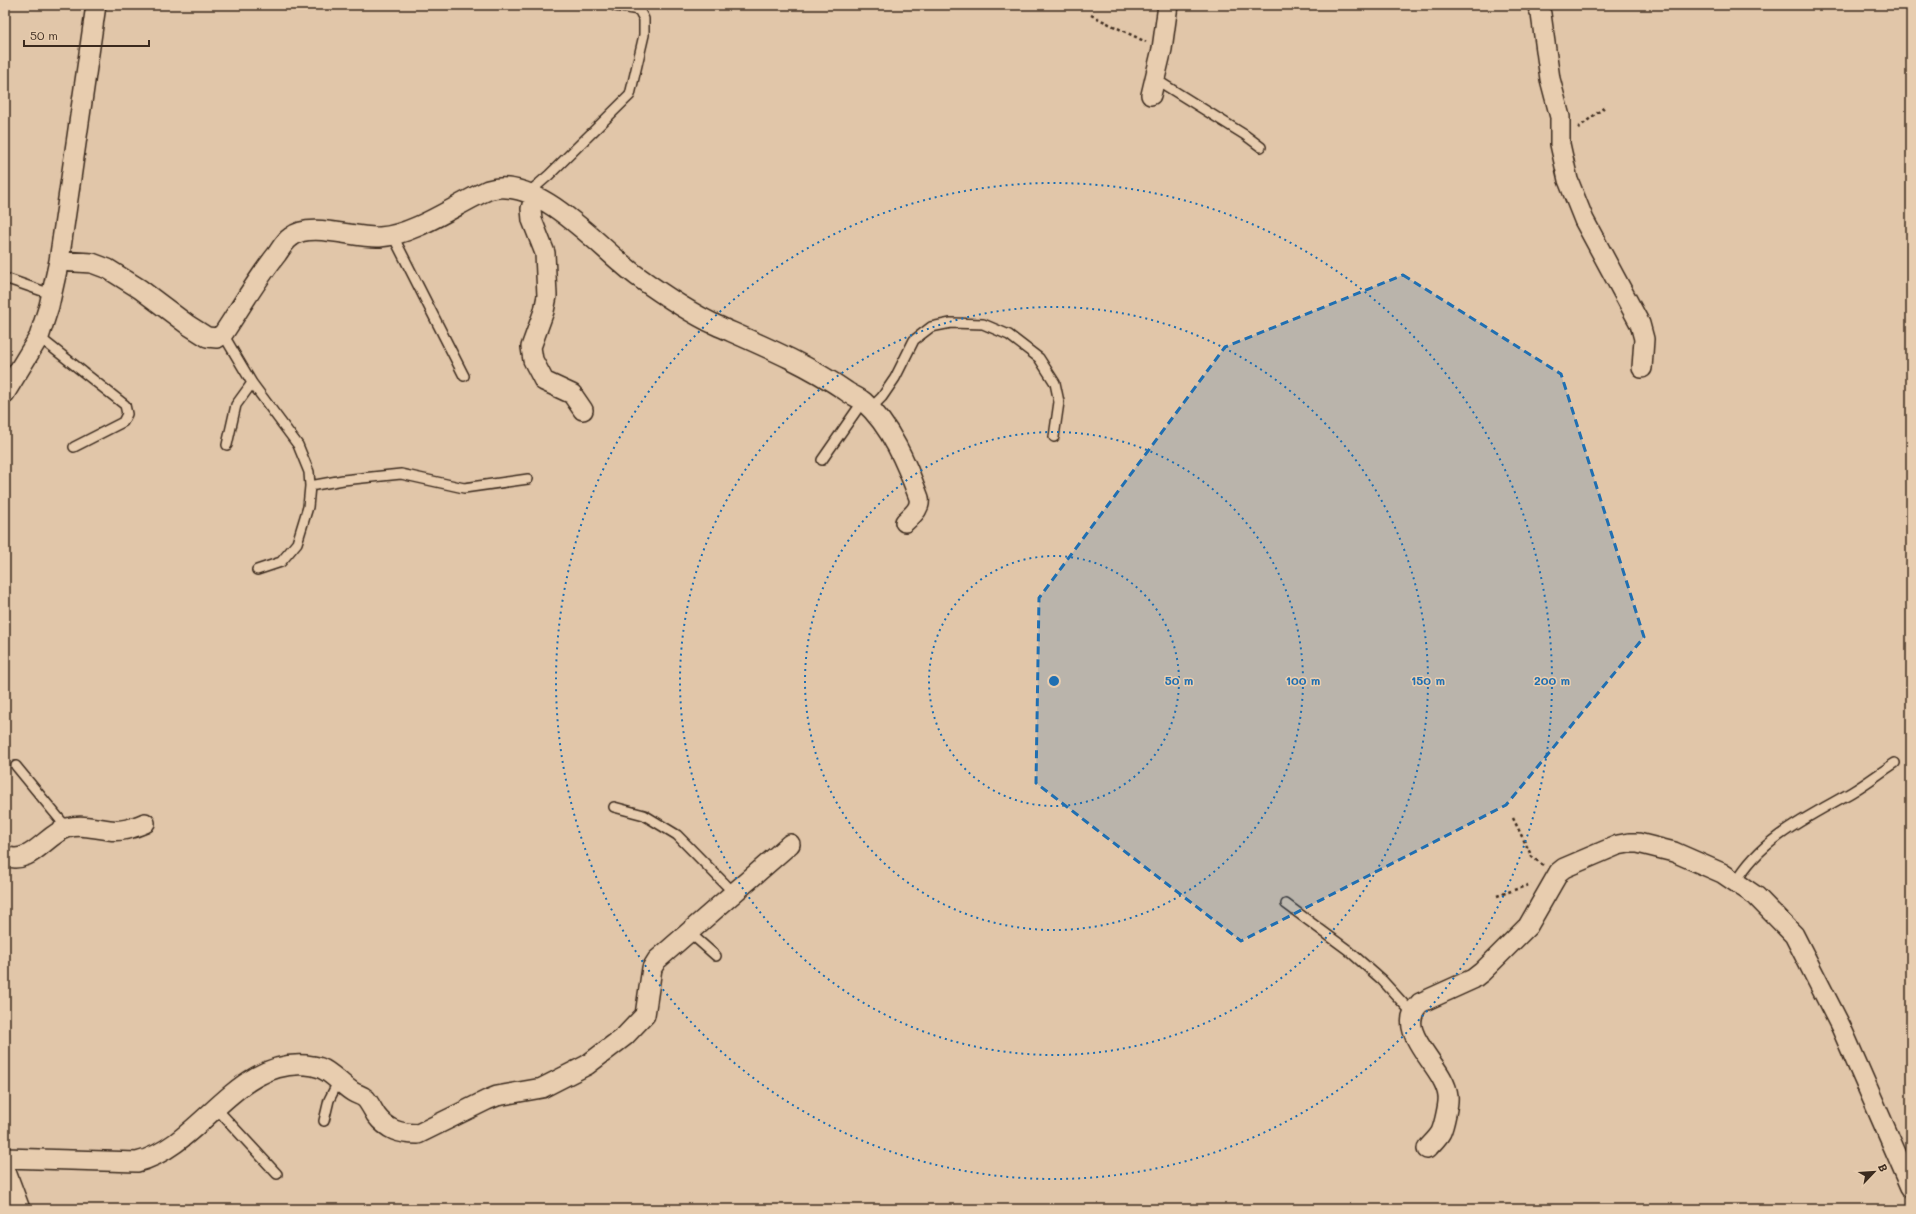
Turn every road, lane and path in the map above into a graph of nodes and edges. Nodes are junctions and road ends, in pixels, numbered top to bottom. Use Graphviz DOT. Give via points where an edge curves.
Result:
graph roads {
  1 [pos="96,5"];
  2 [pos="1168,5"];
  3 [pos="1537,5"];
  4 [pos="615,6"];
  5 [pos="1091,15"];
  6 [pos="1162,49"];
  7 [pos="1153,87"];
  8 [pos="1606,106"];
  9 [pos="1560,144"];
  10 [pos="1261,147"];
  11 [pos="530,195"];
  12 [pos="393,236"];
  13 [pos="59,261"];
  14 [pos="5,278"];
  15 [pos="51,294"];
  16 [pos="223,334"];
  17 [pos="38,337"];
  18 [pos="1642,368"];
  19 [pos="464,376"];
  20 [pos="252,383"];
  21 [pos="6,389"];
  22 [pos="867,405"];
  23 [pos="583,410"];
  24 [pos="1054,437"];
  25 [pos="227,446"];
  26 [pos="74,447"];
  27 [pos="822,460"];
  28 [pos="528,479"];
  29 [pos="310,486"];
  30 [pos="905,522"];
  31 [pos="257,570"];
  32 [pos="1895,763"];
  33 [pos="16,766"];
  34 [pos="614,807"];
  35 [pos="1513,818"];
  36 [pos="145,823"];
  37 [pos="67,828"];
  38 [pos="790,844"];
  39 [pos="5,856"];
  40 [pos="1559,873"];
  41 [pos="1736,882"];
  42 [pos="734,893"];
  43 [pos="1497,896"];
  44 [pos="1286,904"];
  45 [pos="689,932"];
  46 [pos="716,956"];
  47 [pos="1413,1014"];
  48 [pos="340,1080"];
  49 [pos="216,1108"];
  50 [pos="324,1121"];
  51 [pos="1427,1149"];
  52 [pos="5,1158"];
  53 [pos="5,1169"];
  54 [pos="276,1174"];
  55 [pos="1911,1187"];
  56 [pos="20,1209"];
  1 -- 13 [label="street"];
  2 -- 6 [label="street"];
  3 -- 9 [label="street" via="1542,14 1550,79 1560,117"];
  4 -- 11 [label="lane" via="639,10 644,19 644,35 630,95"];
  5 -- 6 [label="path"];
  6 -- 7 [label="street"];
  7 -- 10 [label="lane"];
  8 -- 9 [label="path"];
  9 -- 18 [label="street" via="1568,180 1584,220 1640,324 1644,339"];
  11 -- 12 [label="street" via="499,186 411,230"];
  11 -- 22 [label="street" via="570,217 625,268 682,307 789,357 833,381"];
  11 -- 23 [label="street" via="532,220 545,253 547,296 531,347 533,360 544,381 572,394"];
  12 -- 16 [label="street" via="374,238 311,230 290,237 244,299"];
  12 -- 19 [label="lane"];
  13 -- 15 [label="street"];
  13 -- 16 [label="street" via="92,263 108,269 140,289 188,326 208,337 217,338"];
  14 -- 15 [label="lane"];
  15 -- 17 [label="street"];
  16 -- 20 [label="lane"];
  17 -- 21 [label="street"];
  17 -- 26 [label="lane" via="125,405 127,414 123,422"];
  20 -- 25 [label="lane" via="236,405"];
  20 -- 29 [label="lane" via="298,445 309,472"];
  22 -- 24 [label="lane" via="882,397 895,378 914,340 931,327 951,323 983,324 1009,335 1039,358 1055,383 1059,402"];
  22 -- 27 [label="lane"];
  22 -- 30 [label="street" via="890,435 919,498 920,505"];
  28 -- 29 [label="lane" via="464,488 400,474"];
  29 -- 31 [label="lane" via="308,507 297,543 281,562"];
  32 -- 41 [label="lane" via="1810,815 1758,852 1743,869"];
  33 -- 37 [label="lane"];
  34 -- 42 [label="lane" via="644,815 677,835"];
  35 -- 40 [label="path" via="1532,858"];
  36 -- 37 [label="street" via="126,830 93,826"];
  37 -- 39 [label="street" via="54,834 33,852 19,858"];
  38 -- 42 [label="street"];
  40 -- 41 [label="street" via="1618,846 1638,843 1674,852 1722,872"];
  40 -- 43 [label="path"];
  40 -- 47 [label="street" via="1528,926 1482,972 1473,979 1420,1003"];
  41 -- 55 [label="street" via="1756,896 1794,935 1841,1027"];
  42 -- 45 [label="street"];
  44 -- 47 [label="lane" via="1348,950 1382,980"];
  45 -- 46 [label="lane"];
  45 -- 48 [label="street" via="657,960 652,968 645,1015 625,1036 587,1065 552,1084 492,1098 418,1134 397,1132 390,1128 380,1121 364,1097 353,1092"];
  47 -- 51 [label="street" via="1412,1032 1441,1076 1448,1096 1441,1132"];
  48 -- 49 [label="street" via="313,1066 281,1067 255,1077"];
  48 -- 50 [label="lane" via="329,1100"];
  49 -- 52 [label="street" via="172,1146 146,1160 137,1162"];
  49 -- 54 [label="lane"];
  53 -- 56 [label="street"];
}
